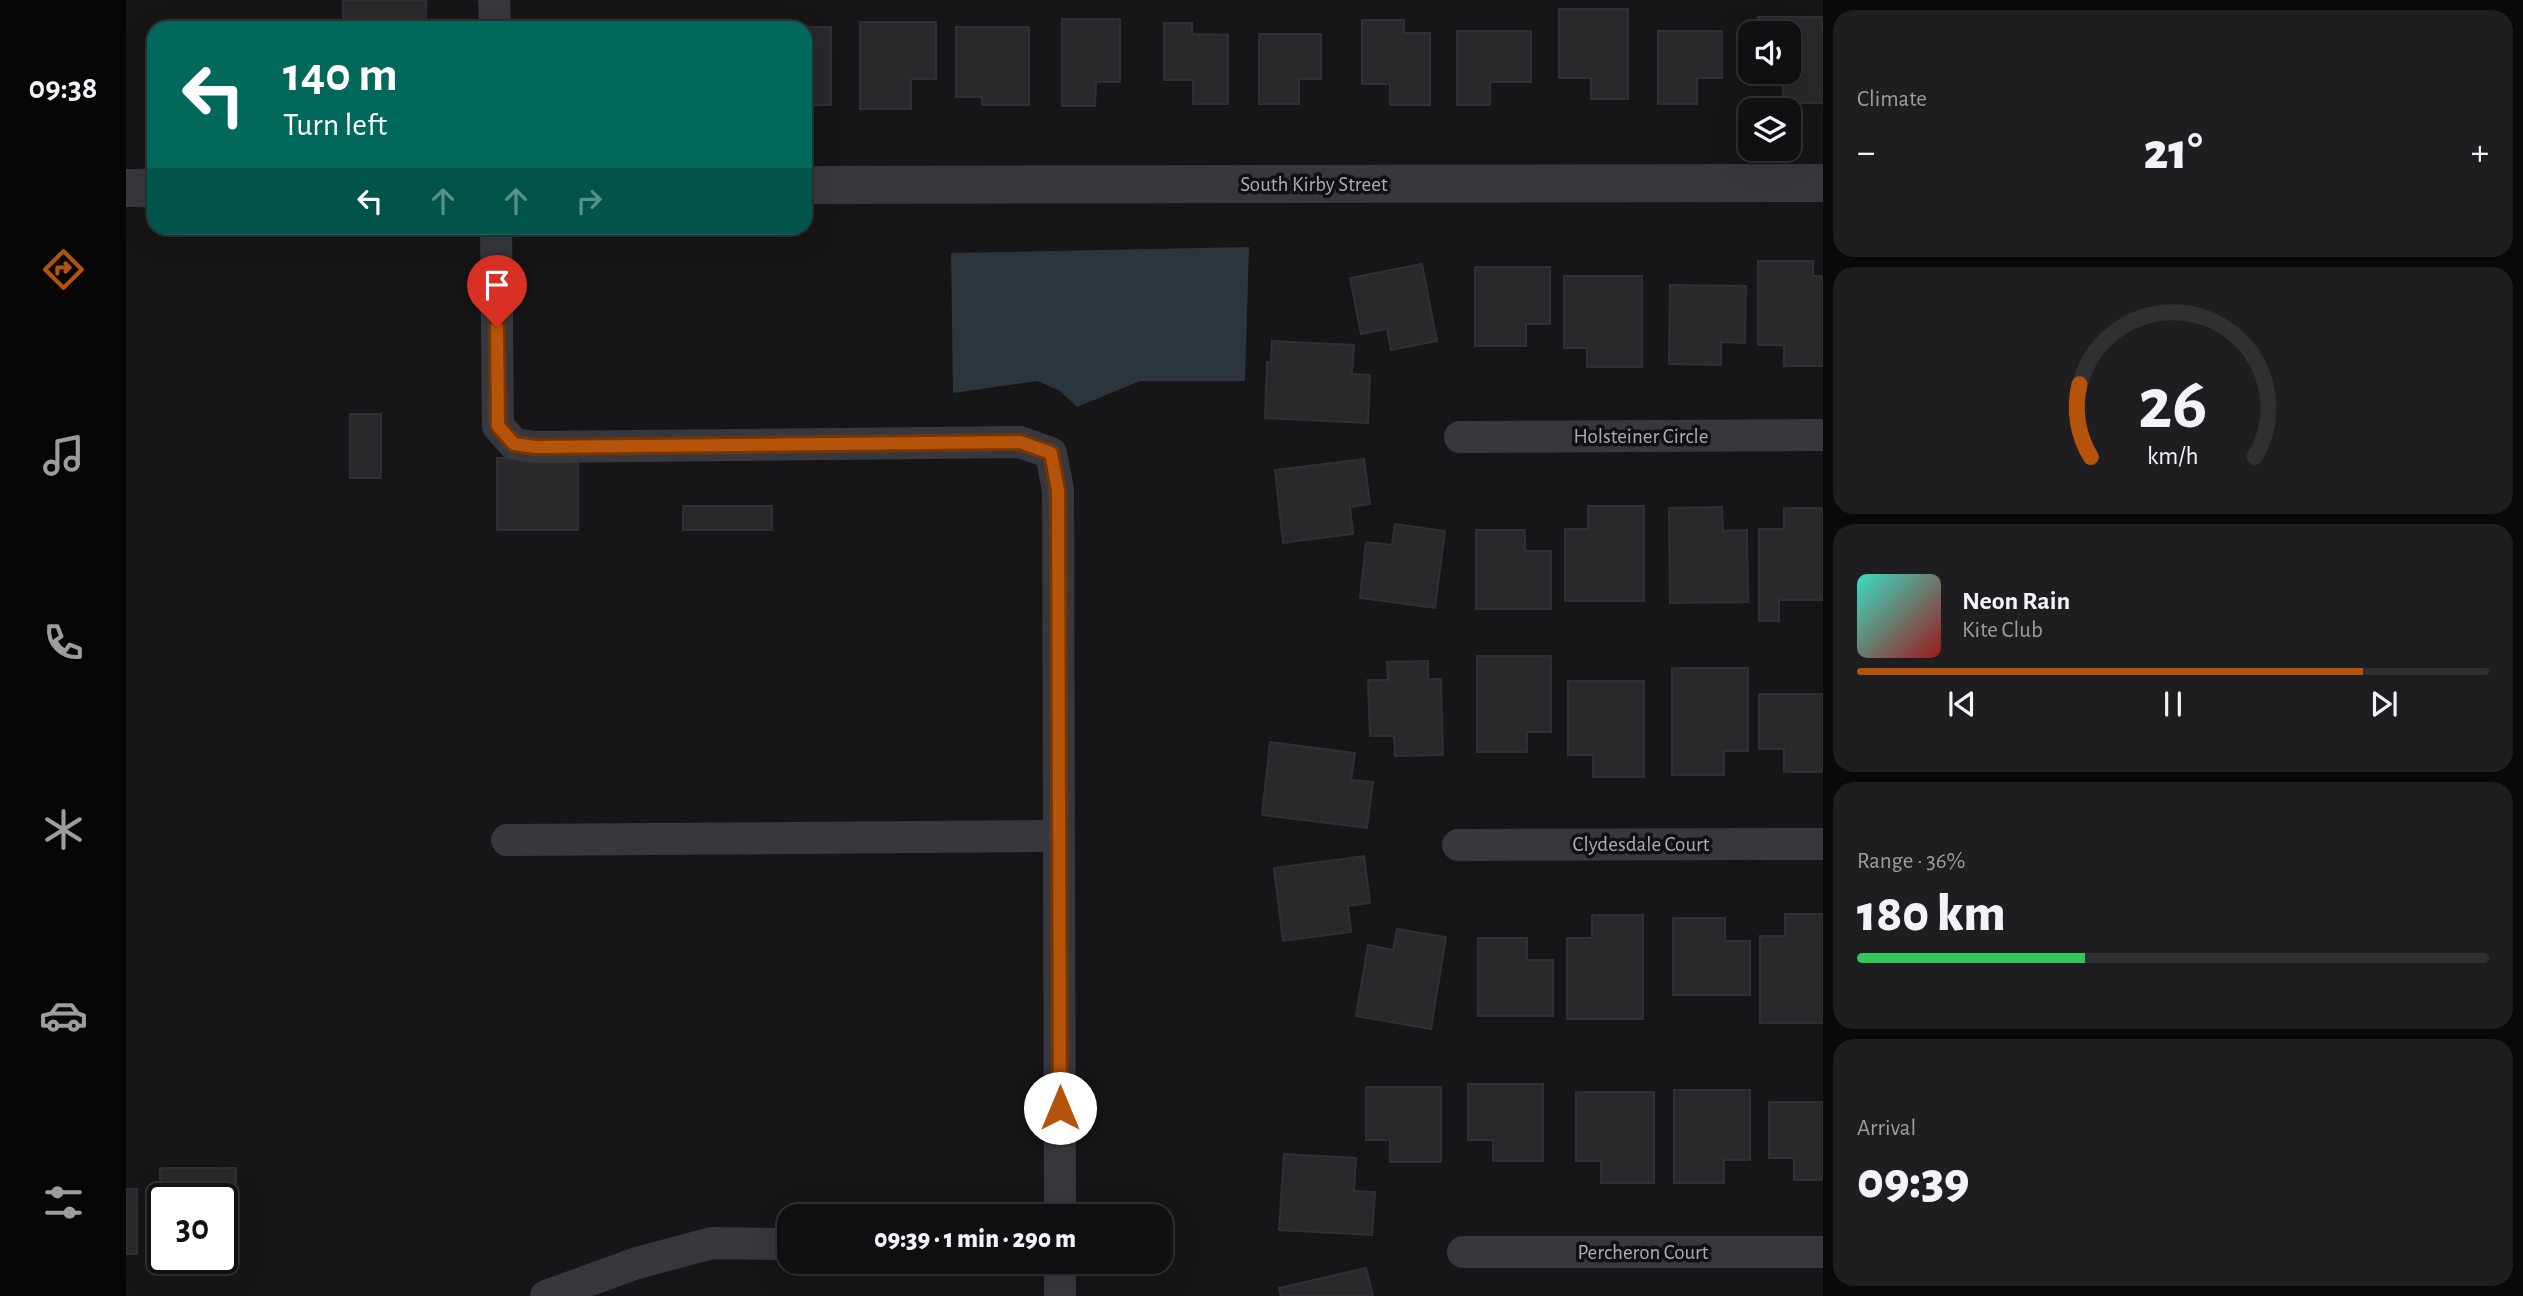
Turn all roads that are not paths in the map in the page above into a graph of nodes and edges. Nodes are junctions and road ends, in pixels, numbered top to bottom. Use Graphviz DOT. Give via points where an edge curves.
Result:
graph roads {
  1 [pos="494,0"];
  2 [pos="495,21"];
  3 [pos="1823,183"];
  4 [pos="812,185"];
  5 [pos="126,188"];
  6 [pos="147,188"];
  7 [pos="495,235"];
  8 [pos="1823,435"];
  9 [pos="1460,437"];
  10 [pos="1059,836"];
  11 [pos="507,839"];
  12 [pos="1823,844"];
  13 [pos="1458,845"];
  14 [pos="1060,1204"];
  15 [pos="777,1244"];
  16 [pos="1463,1252"];
  17 [pos="1823,1252"];
  18 [pos="1060,1274"];
  19 [pos="546,1296"];
  20 [pos="1060,1296"];
  1 -- 2 [label="street"];
  3 -- 4 [label="street, South Kirby Street"];
  5 -- 6 [label="street"];
  7 -- 10 [label="street" via="498,426 514,444 1020,442 1051,453 1058,490"];
  8 -- 9 [label="street, Holsteiner Circle"];
  10 -- 11 [label="street"];
  10 -- 14 [label="street"];
  12 -- 13 [label="street, Clydesdale Court"];
  15 -- 19 [label="street" via="712,1243 637,1263"];
  16 -- 17 [label="street, Percheron Court"];
  18 -- 20 [label="street"];
}
